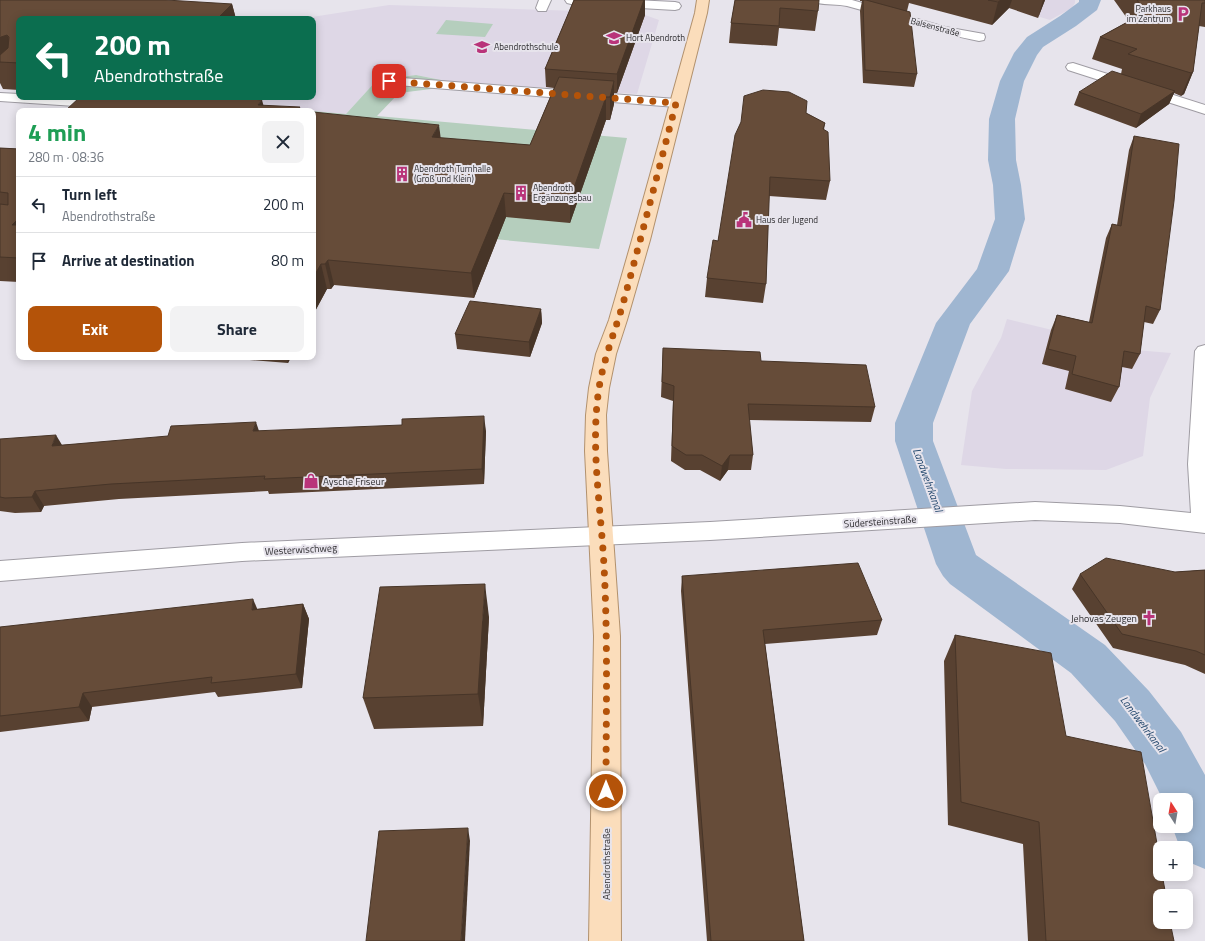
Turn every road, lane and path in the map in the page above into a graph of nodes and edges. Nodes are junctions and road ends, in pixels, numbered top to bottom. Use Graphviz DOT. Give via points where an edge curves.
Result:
graph roads {
  1 [pos="572,0"];
  2 [pos="703,0"];
  3 [pos="821,0"];
  4 [pos="675,6"];
  5 [pos="979,38"];
  6 [pos="1073,67"];
  7 [pos="389,81"];
  8 [pos="0,97"];
  9 [pos="16,98"];
  10 [pos="44,100"];
  11 [pos="676,103"];
  12 [pos="116,105"];
  13 [pos="1205,110"];
  14 [pos="1205,351"];
  15 [pos="1204,524"];
  16 [pos="602,536"];
  17 [pos="0,571"];
  18 [pos="605,941"];
  1 -- 4 [label="street"];
  2 -- 11 [label="main road, Abendrothstraße"];
  3 -- 5 [label="street, Balsenstraße" via="846,2"];
  6 -- 13 [label="street"];
  7 -- 11 [label="street"];
  8 -- 9 [label="street"];
  10 -- 12 [label="street"];
  11 -- 16 [label="main road, Abendrothstraße" via="641,240 606,354 599,388 596,451"];
  14 -- 15 [label="street" via="1199,464"];
  15 -- 16 [label="street, Südersteinstraße" via="1104,513 1035,512"];
  16 -- 17 [label="street, Westerwischweg" via="242,552"];
  16 -- 18 [label="main road, Abendrothstraße" via="607,636"];
}
